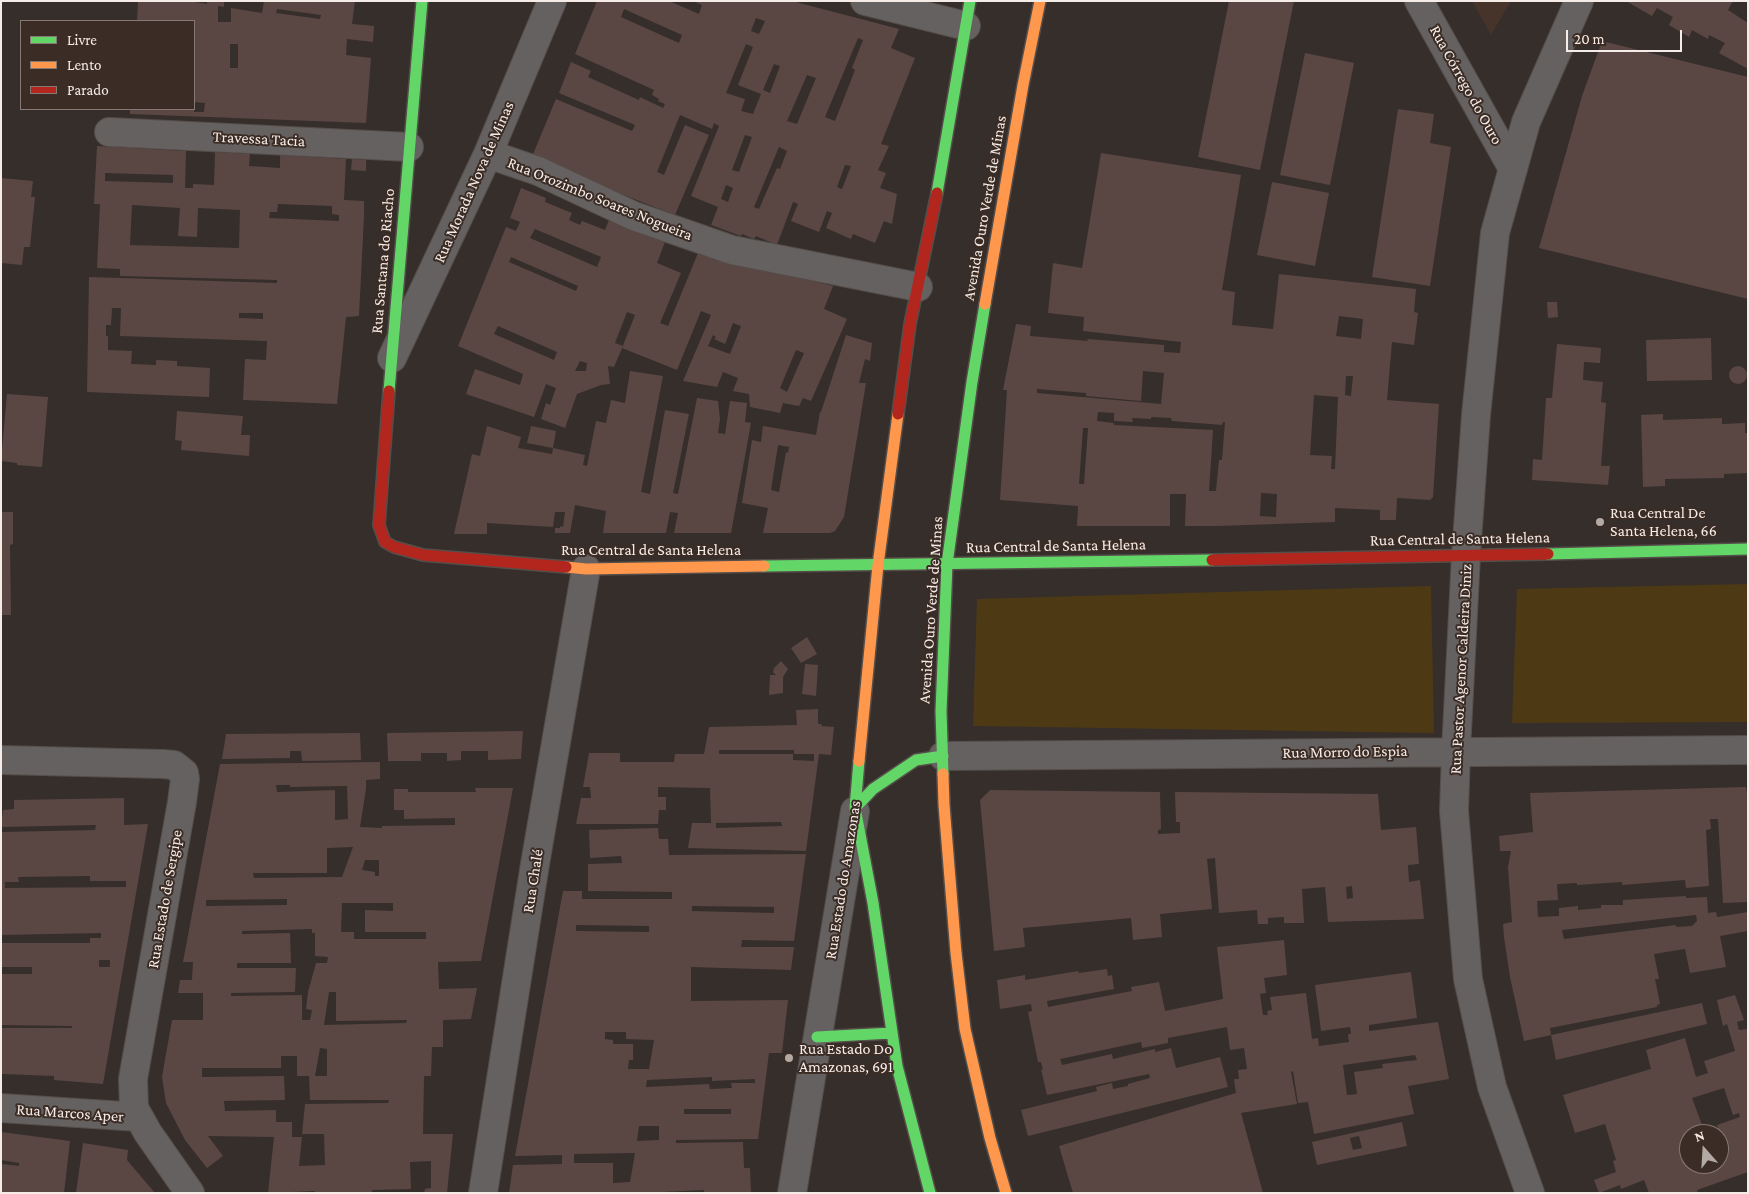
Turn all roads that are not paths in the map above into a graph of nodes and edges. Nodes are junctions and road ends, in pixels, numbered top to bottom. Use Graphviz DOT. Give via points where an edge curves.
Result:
graph roads {
  1 [pos="422,1"];
  2 [pos="552,1"];
  3 [pos="865,1"];
  4 [pos="1040,1"];
  5 [pos="1419,1"];
  6 [pos="1579,1"];
  7 [pos="968,14"];
  8 [pos="110,132"];
  9 [pos="409,147"];
  10 [pos="488,154"];
  11 [pos="1513,169"];
  12 [pos="918,287"];
  13 [pos="391,360"];
  14 [pos="379,525"];
  15 [pos="1748,549"];
  16 [pos="1466,555"];
  17 [pos="947,564"];
  18 [pos="878,565"];
  19 [pos="586,569"];
  20 [pos="1748,750"];
  21 [pos="1456,751"];
  22 [pos="943,756"];
  23 [pos="1,760"];
  24 [pos="855,808"];
  25 [pos="892,1032"];
  26 [pos="817,1037"];
  27 [pos="1,1108"];
  28 [pos="139,1117"];
  29 [pos="190,1193"];
  30 [pos="483,1193"];
  31 [pos="792,1193"];
  32 [pos="930,1193"];
  33 [pos="1006,1193"];
  34 [pos="1530,1193"];
  1 -- 9 [label="street, Rua Santana do Riacho"];
  2 -- 10 [label="street, Rua Morada Nova de Minas"];
  3 -- 7 [label="street"];
  4 -- 17 [label="street, Avenida Ouro Verde de Minas" via="1022,85 972,382"];
  5 -- 11 [label="street, Rua Córrego do Ouro"];
  6 -- 11 [label="street, Rua Pastor Agenor Caldeira Diniz" via="1526,122"];
  7 -- 12 [label="street"];
  8 -- 9 [label="street, Travessa Tacia"];
  9 -- 13 [label="street, Rua Santana do Riacho"];
  10 -- 12 [label="street, Rua Orozimbo Soares Nogueira" via="538,171 634,216 732,250"];
  10 -- 13 [label="street, Rua Morada Nova de Minas"];
  11 -- 16 [label="street, Rua Pastor Agenor Caldeira Diniz" via="1495,233 1476,415"];
  12 -- 18 [label="street" via="910,324"];
  13 -- 14 [label="street, Rua Santana do Riacho"];
  14 -- 19 [label="street, Rua Central de Santa Helena" via="385,542 423,555"];
  15 -- 16 [label="street, Rua Central de Santa Helena"];
  16 -- 17 [label="street, Rua Central de Santa Helena"];
  16 -- 21 [label="street, Rua Pastor Agenor Caldeira Diniz"];
  17 -- 18 [label="street, Rua Central de Santa Helena"];
  17 -- 22 [label="street, Avenida Ouro Verde de Minas" via="941,711"];
  18 -- 19 [label="street, Rua Central de Santa Helena"];
  18 -- 24 [label="street, Rua Estado do Amazonas"];
  19 -- 30 [label="street, Rua Chalé"];
  20 -- 21 [label="street, Rua Morro do Espia"];
  21 -- 22 [label="street, Rua Morro do Espia"];
  21 -- 34 [label="street, Rua Pastor Agenor Caldeira Diniz" via="1454,810 1468,979 1492,1087"];
  22 -- 24 [label="street" via="916,760 873,789"];
  22 -- 33 [label="street, Avenida Ouro Verde de Minas" via="944,805 965,1029"];
  23 -- 28 [label="street, Rua Estado de Sergipe" via="163,764 174,765 184,773 182,802 133,1079 134,1108"];
  24 -- 25 [label="street"];
  24 -- 26 [label="street, Rua Estado do Amazonas"];
  25 -- 26 [label="street"];
  25 -- 32 [label="street" via="897,1066"];
  26 -- 31 [label="street, Rua Estado do Amazonas"];
  27 -- 28 [label="street, Rua Marcos Aper"];
  28 -- 29 [label="street, Rua Estado de Sergipe"];
}
